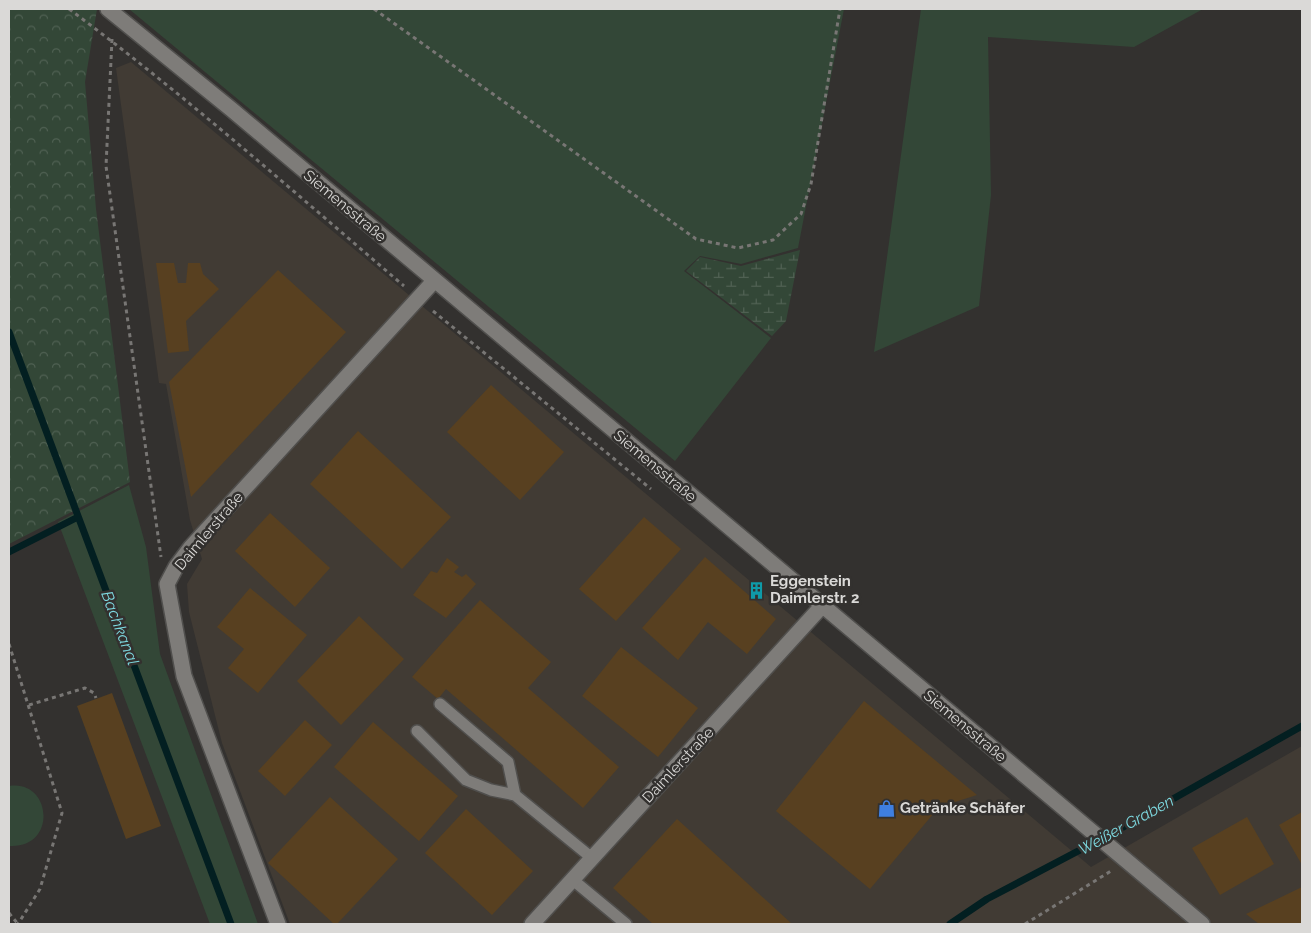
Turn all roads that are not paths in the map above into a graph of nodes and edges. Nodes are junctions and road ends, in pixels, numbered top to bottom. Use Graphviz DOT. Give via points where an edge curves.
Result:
graph roads {
  1 [pos="110,11"];
  2 [pos="434,281"];
  3 [pos="822,606"];
  4 [pos="440,704"];
  5 [pos="417,730"];
  6 [pos="515,795"];
  7 [pos="592,858"];
  8 [pos="573,880"];
  9 [pos="278,924"];
  10 [pos="532,924"];
  11 [pos="626,924"];
  12 [pos="1202,924"];
  1 -- 2 [label="street, Siemensstraße"];
  2 -- 3 [label="street, Siemensstraße"];
  2 -- 9 [label="street, Daimlerstraße" via="192,547 167,584 184,676"];
  3 -- 7 [label="street, Daimlerstraße"];
  3 -- 12 [label="street, Siemensstraße"];
  4 -- 6 [label="lane" via="508,762"];
  5 -- 6 [label="lane" via="466,780"];
  6 -- 7 [label="lane"];
  7 -- 8 [label="street, Daimlerstraße"];
  8 -- 10 [label="street, Daimlerstraße"];
  8 -- 11 [label="lane"];
}
